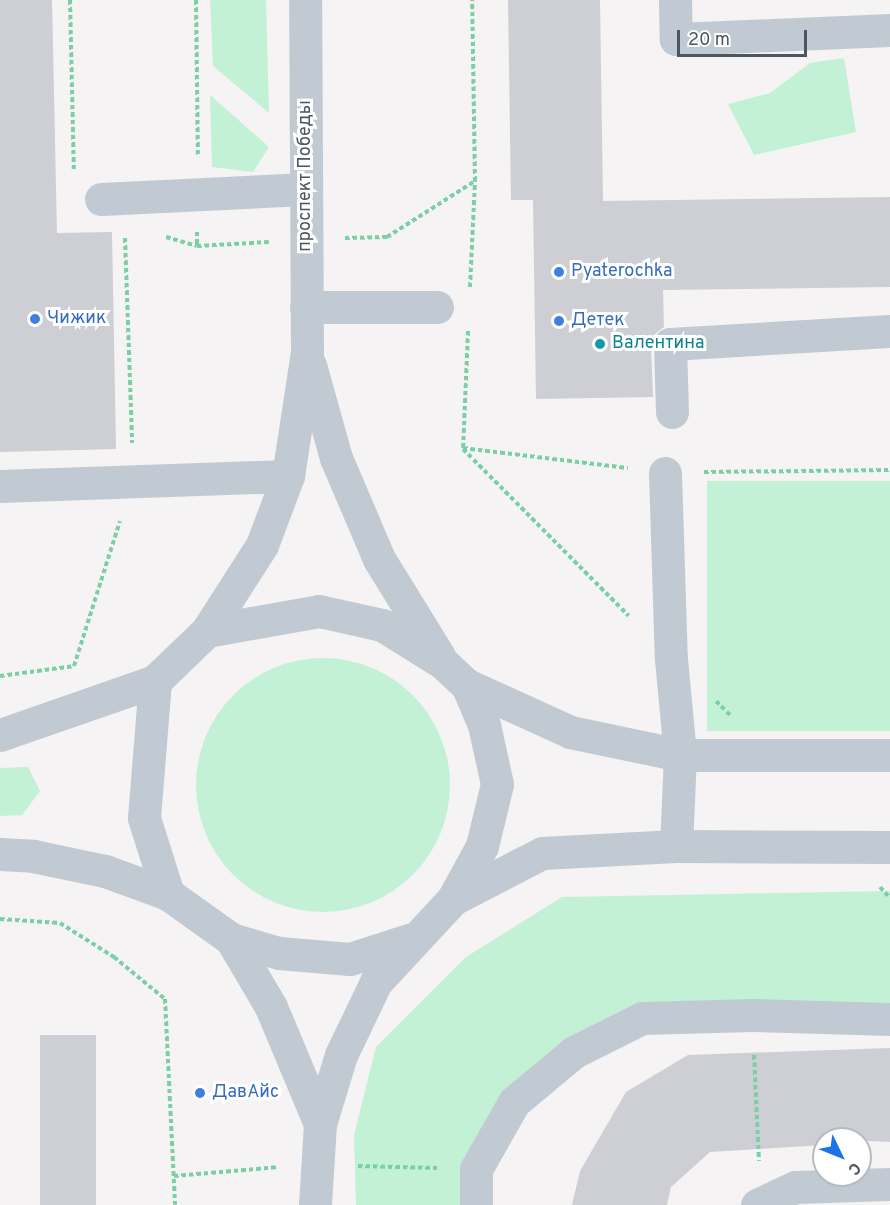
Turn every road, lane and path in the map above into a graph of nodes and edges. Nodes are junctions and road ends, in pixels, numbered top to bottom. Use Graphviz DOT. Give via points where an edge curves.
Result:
graph roads {
  1 [pos="70,0"];
  2 [pos="305,0"];
  3 [pos="472,0"];
  4 [pos="675,0"];
  5 [pos="890,30"];
  6 [pos="74,179"];
  7 [pos="306,189"];
  8 [pos="101,199"];
  9 [pos="125,225"];
  10 [pos="470,297"];
  11 [pos="306,307"];
  12 [pos="436,307"];
  13 [pos="469,320"];
  14 [pos="890,331"];
  15 [pos="307,352"];
  16 [pos="672,411"];
  17 [pos="890,470"];
  18 [pos="664,473"];
  19 [pos="288,476"];
  20 [pos="133,481"];
  21 [pos="0,486"];
  22 [pos="207,632"];
  23 [pos="443,663"];
  24 [pos="0,676"];
  25 [pos="155,681"];
  26 [pos="466,685"];
  27 [pos="0,735"];
  28 [pos="680,755"];
  29 [pos="890,755"];
  30 [pos="676,846"];
  31 [pos="890,847"];
  32 [pos="0,854"];
  33 [pos="168,894"];
  34 [pos="453,899"];
  35 [pos="0,919"];
  36 [pos="231,939"];
  37 [pos="412,939"];
  38 [pos="752,1015"];
  39 [pos="890,1019"];
  40 [pos="320,1124"];
  41 [pos="890,1184"];
  42 [pos="759,1204"];
  43 [pos="175,1205"];
  44 [pos="315,1205"];
  45 [pos="476,1205"];
  1 -- 6 [label="path"];
  2 -- 7 [label="street, проспект Победы"];
  3 -- 10 [label="path" via="475,181"];
  4 -- 5 [label="street" via="676,39"];
  7 -- 8 [label="street"];
  7 -- 11 [label="street, проспект Победы"];
  9 -- 20 [label="path"];
  11 -- 12 [label="street"];
  11 -- 15 [label="street, проспект Победы"];
  13 -- 18 [label="path" via="463,448"];
  14 -- 16 [label="street" via="670,344"];
  15 -- 19 [label="street"];
  15 -- 23 [label="street" via="336,458 379,559"];
  17 -- 18 [label="path"];
  18 -- 28 [label="street" via="671,659"];
  19 -- 20 [label="street"];
  19 -- 22 [label="street" via="262,545"];
  20 -- 21 [label="street"];
  20 -- 24 [label="path" via="74,666"];
  22 -- 23 [label="street" via="319,611 382,626"];
  22 -- 25 [label="street"];
  23 -- 26 [label="street"];
  25 -- 27 [label="street"];
  25 -- 33 [label="street" via="144,818"];
  26 -- 28 [label="street" via="570,732"];
  26 -- 34 [label="street" via="484,725 497,784 482,846"];
  28 -- 29 [label="street"];
  28 -- 30 [label="street"];
  30 -- 31 [label="street"];
  30 -- 34 [label="street" via="542,853"];
  32 -- 33 [label="street" via="33,856 105,872"];
  33 -- 36 [label="street"];
  34 -- 37 [label="street"];
  35 -- 43 [label="path" via="60,923 114,957 165,999"];
  36 -- 37 [label="street" via="279,952 350,959"];
  36 -- 40 [label="street" via="271,1007"];
  37 -- 40 [label="street" via="376,982 341,1055"];
  38 -- 39 [label="street"];
  38 -- 42 [label="path"];
  38 -- 45 [label="street" via="642,1018 574,1053 514,1102 476,1169"];
  40 -- 44 [label="street"];
  41 -- 42 [label="street" via="795,1187"];
}
